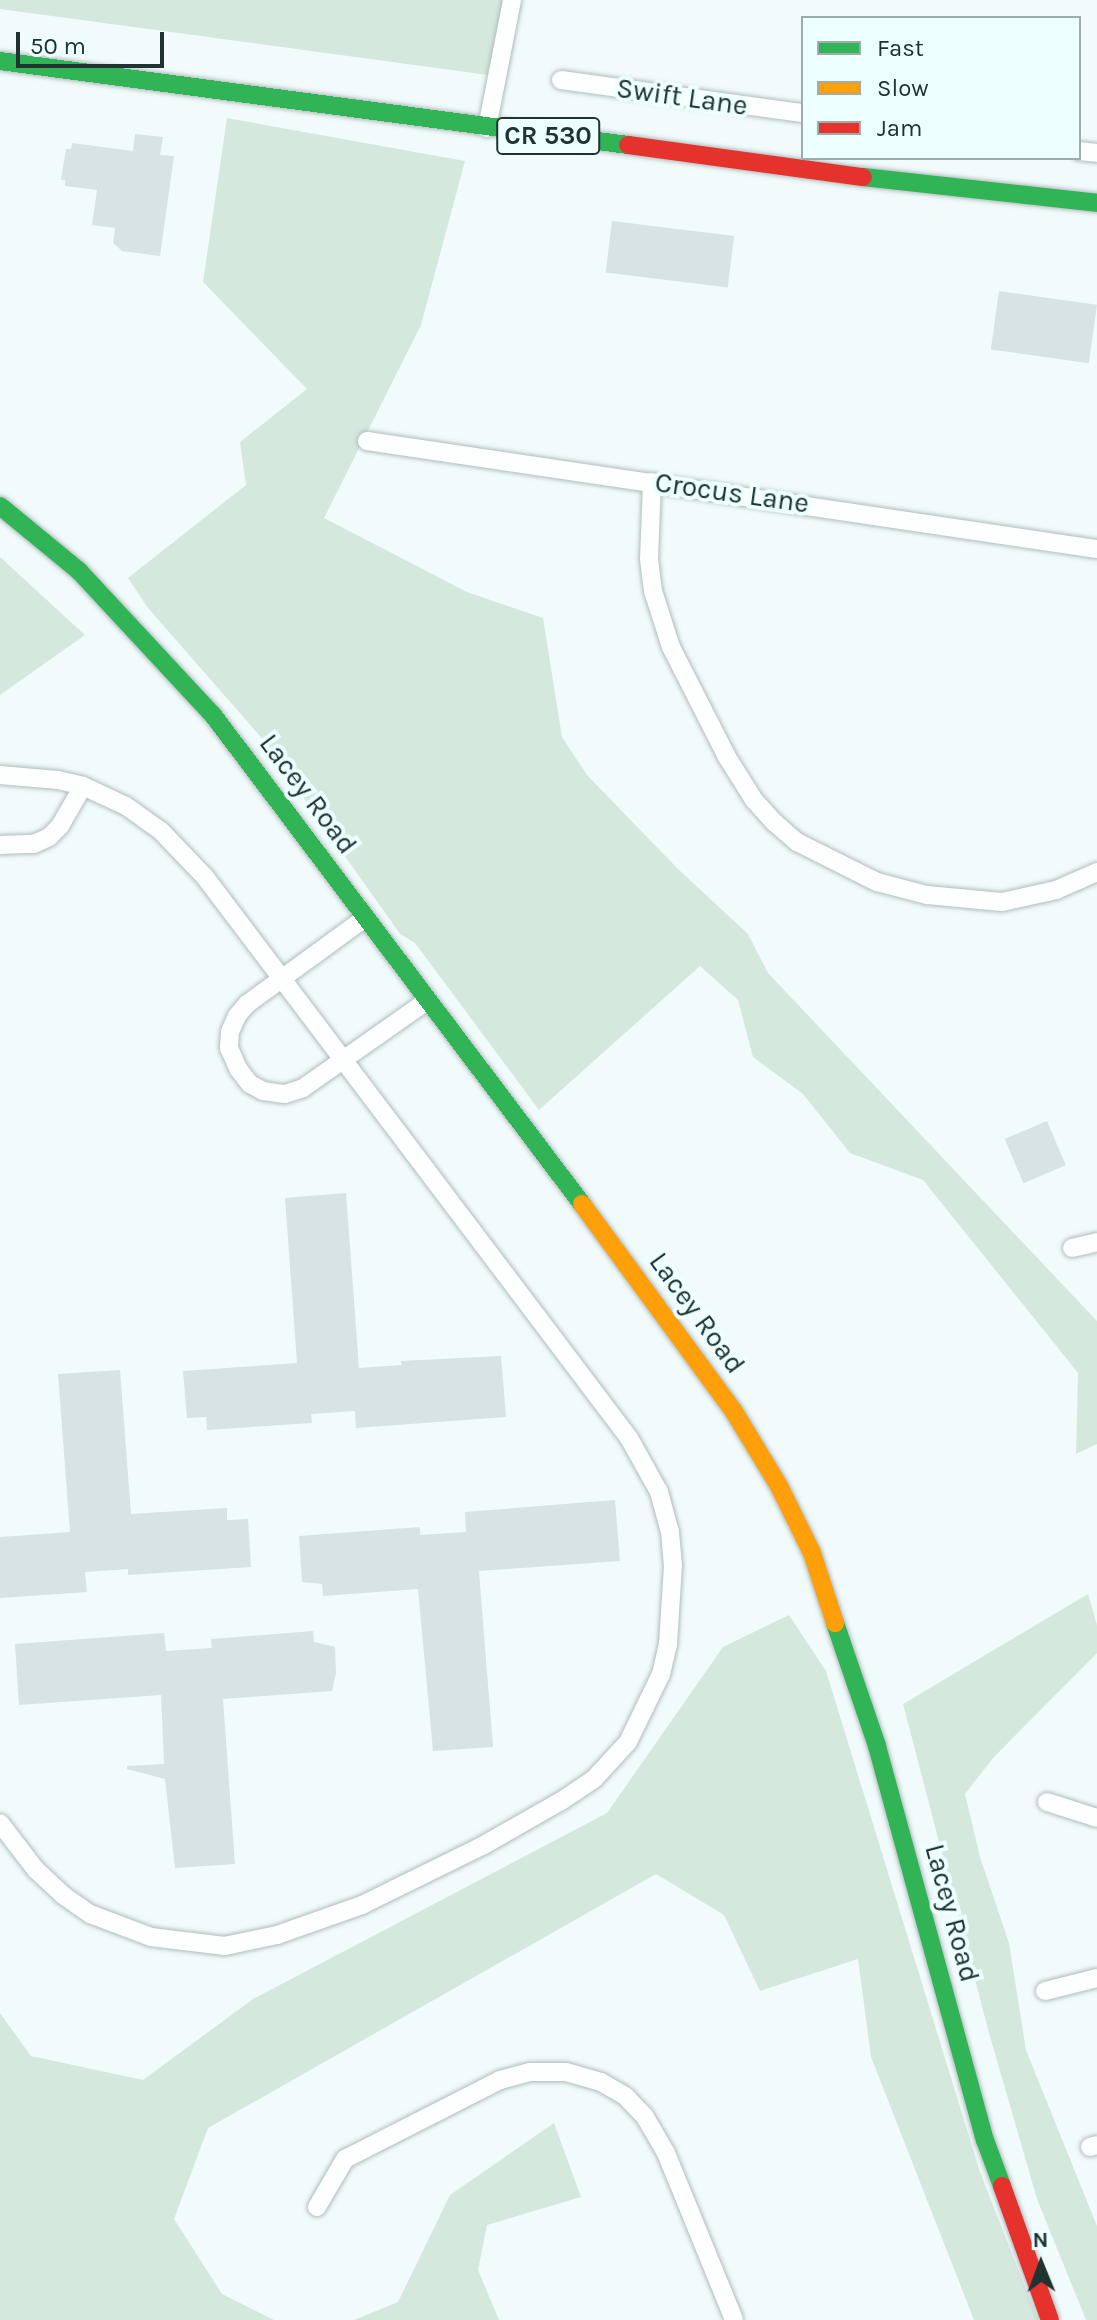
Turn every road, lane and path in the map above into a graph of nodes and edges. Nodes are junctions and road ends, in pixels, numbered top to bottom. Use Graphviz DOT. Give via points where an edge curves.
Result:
graph roads {
  1 [pos="512,0"];
  2 [pos="0,61"];
  3 [pos="561,80"];
  4 [pos="801,113"];
  5 [pos="487,128"];
  6 [pos="1097,203"];
  7 [pos="367,441"];
  8 [pos="652,482"];
  9 [pos="0,506"];
  10 [pos="1097,549"];
  11 [pos="0,775"];
  12 [pos="83,786"];
  13 [pos="0,845"];
  14 [pos="1097,872"];
  15 [pos="365,918"];
  16 [pos="282,978"];
  17 [pos="428,1000"];
  18 [pos="343,1059"];
  19 [pos="1097,1242"];
  20 [pos="1072,1248"];
  21 [pos="1047,1802"];
  22 [pos="1097,1818"];
  23 [pos="0,1823"];
  24 [pos="1097,1978"];
  25 [pos="1045,1991"];
  26 [pos="317,2207"];
  27 [pos="734,2320"];
  28 [pos="1050,2320"];
  1 -- 5 [label="street"];
  2 -- 5 [label="main road, CR 530"];
  3 -- 4 [label="street, Swift Lane"];
  5 -- 6 [label="main road, CR 530"];
  7 -- 8 [label="street, Crocus Lane"];
  8 -- 10 [label="street, Crocus Lane"];
  8 -- 14 [label="street" via="649,559 671,647 727,757 775,823 797,842 877,882 927,895 1002,902 1056,890"];
  9 -- 15 [label="main road, Lacey Road" via="79,571 183,681"];
  11 -- 12 [label="street"];
  12 -- 13 [label="street" via="49,837 34,844"];
  12 -- 16 [label="street" via="126,806 161,831 205,877"];
  15 -- 16 [label="street"];
  15 -- 17 [label="main road, Lacey Road"];
  16 -- 18 [label="street"];
  16 -- 18 [label="street" via="237,1016 229,1048 239,1070 263,1091 285,1094 303,1088"];
  17 -- 18 [label="street"];
  17 -- 28 [label="main road, Lacey Road" via="733,1410 812,1553 877,1746 985,2140"];
  18 -- 23 [label="street" via="629,1438 659,1492 673,1565 668,1644 645,1714 594,1779 484,1845 362,1905 277,1935 225,1946 151,1937 90,1914 36,1870"];
  19 -- 20 [label="street"];
  21 -- 22 [label="street"];
  24 -- 25 [label="street"];
  26 -- 27 [label="street" via="345,2159 500,2080 530,2072 566,2072 601,2082 645,2117 666,2153"];
}
